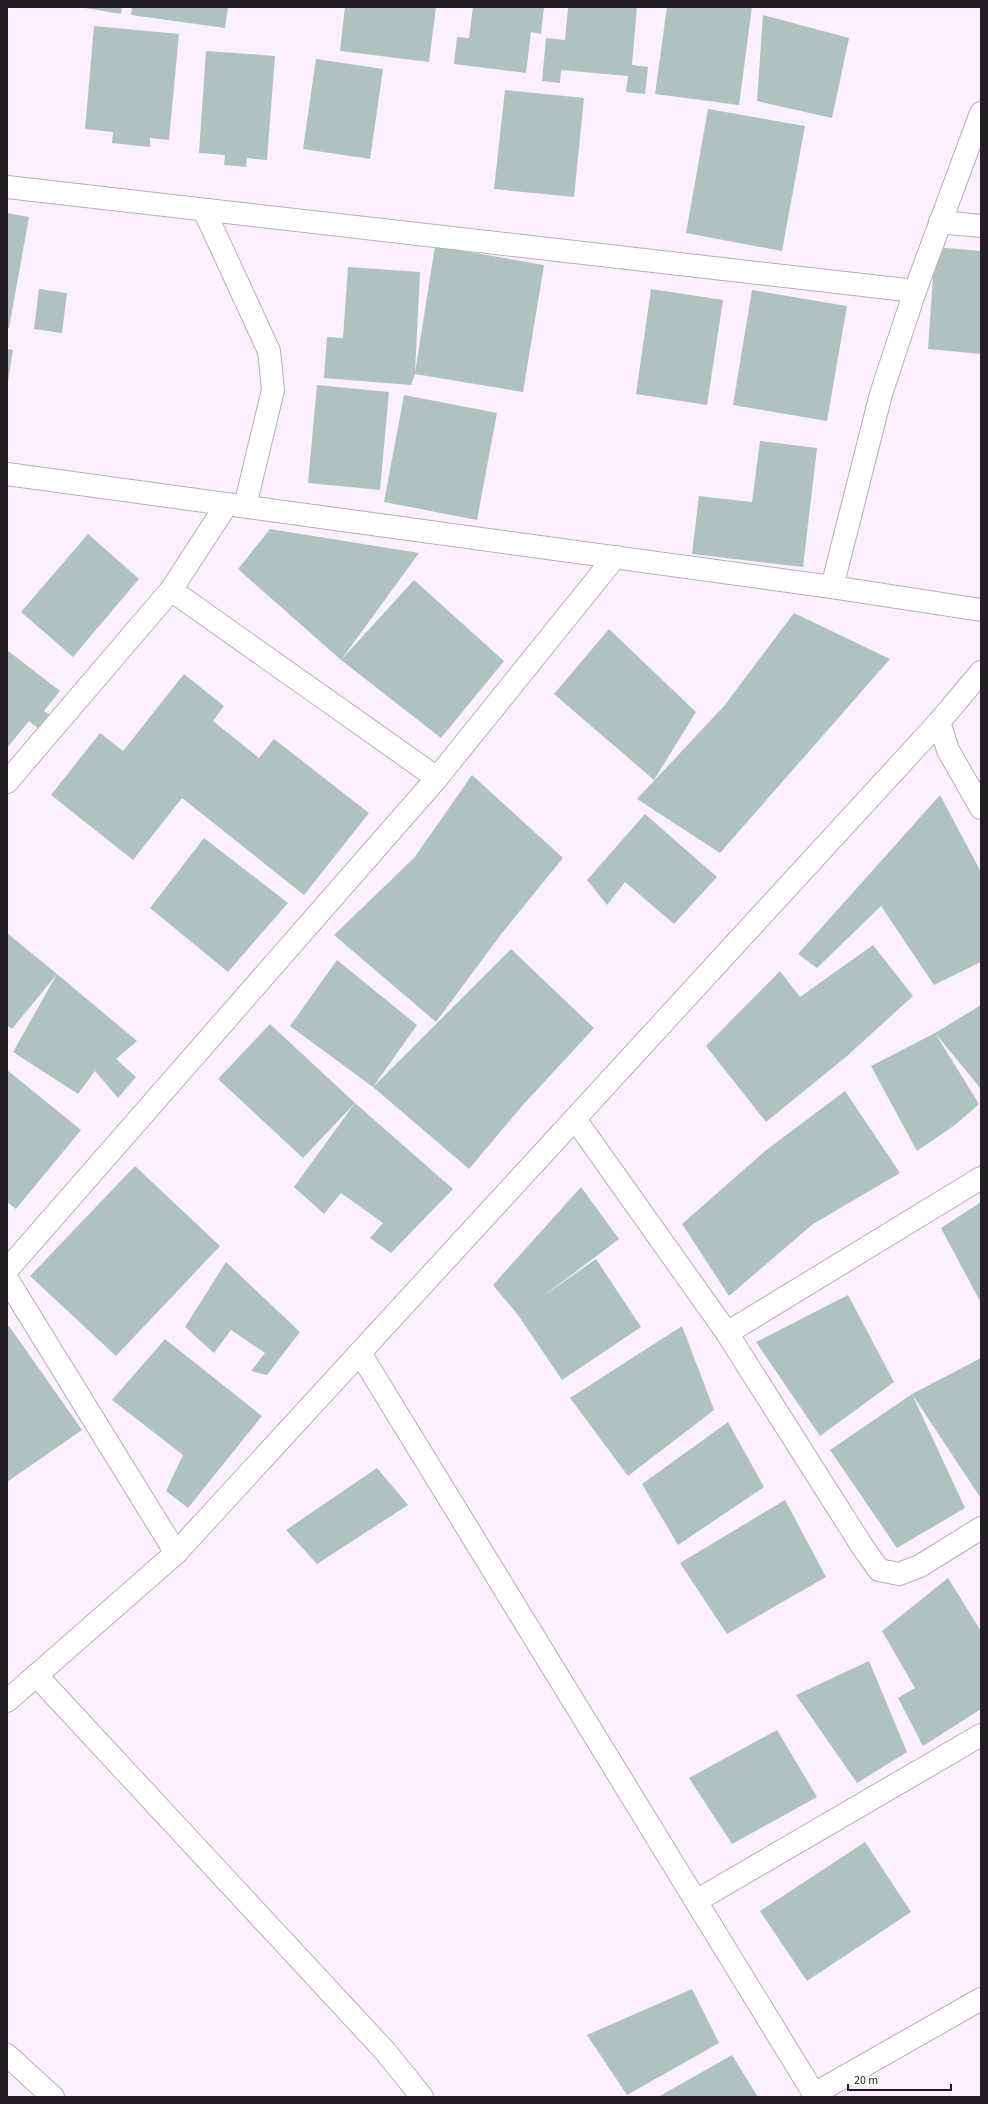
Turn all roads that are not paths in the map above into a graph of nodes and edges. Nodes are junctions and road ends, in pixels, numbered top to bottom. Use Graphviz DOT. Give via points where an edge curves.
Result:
graph roads {
  1 [pos="981,113"];
  2 [pos="7,188"];
  3 [pos="204,210"];
  4 [pos="940,222"];
  5 [pos="981,226"];
  6 [pos="915,291"];
  7 [pos="7,474"];
  8 [pos="236,505"];
  9 [pos="615,557"];
  10 [pos="832,586"];
  11 [pos="171,590"];
  12 [pos="981,610"];
  13 [pos="981,672"];
  14 [pos="939,722"];
  15 [pos="437,778"];
  16 [pos="7,782"];
  17 [pos="981,808"];
  18 [pos="575,1119"];
  19 [pos="981,1178"];
  20 [pos="7,1270"];
  21 [pos="7,1279"];
  22 [pos="727,1333"];
  23 [pos="360,1352"];
  24 [pos="981,1528"];
  25 [pos="176,1553"];
  26 [pos="36,1675"];
  27 [pos="7,1701"];
  28 [pos="981,1736"];
  29 [pos="696,1901"];
  30 [pos="981,1999"];
  31 [pos="7,2055"];
  32 [pos="815,2096"];
  33 [pos="53,2097"];
  34 [pos="422,2097"];
  1 -- 4 [label="street"];
  2 -- 3 [label="street"];
  3 -- 6 [label="street"];
  3 -- 8 [label="street" via="269,351 273,390"];
  4 -- 5 [label="street"];
  4 -- 6 [label="street"];
  6 -- 10 [label="street" via="881,394"];
  7 -- 8 [label="street"];
  8 -- 9 [label="street"];
  8 -- 11 [label="street"];
  9 -- 10 [label="street"];
  9 -- 15 [label="street"];
  10 -- 12 [label="street"];
  11 -- 15 [label="street"];
  11 -- 16 [label="street"];
  13 -- 14 [label="street"];
  14 -- 17 [label="street" via="948,750"];
  14 -- 18 [label="street"];
  15 -- 20 [label="street"];
  18 -- 22 [label="street"];
  18 -- 23 [label="street"];
  19 -- 22 [label="street"];
  21 -- 25 [label="street"];
  22 -- 24 [label="street" via="879,1570 899,1574 920,1566"];
  23 -- 25 [label="street"];
  23 -- 29 [label="street"];
  25 -- 26 [label="street"];
  26 -- 27 [label="street"];
  26 -- 34 [label="street" via="385,2051"];
  28 -- 29 [label="street"];
  29 -- 32 [label="street"];
  30 -- 32 [label="street"];
  31 -- 33 [label="street"];
}
